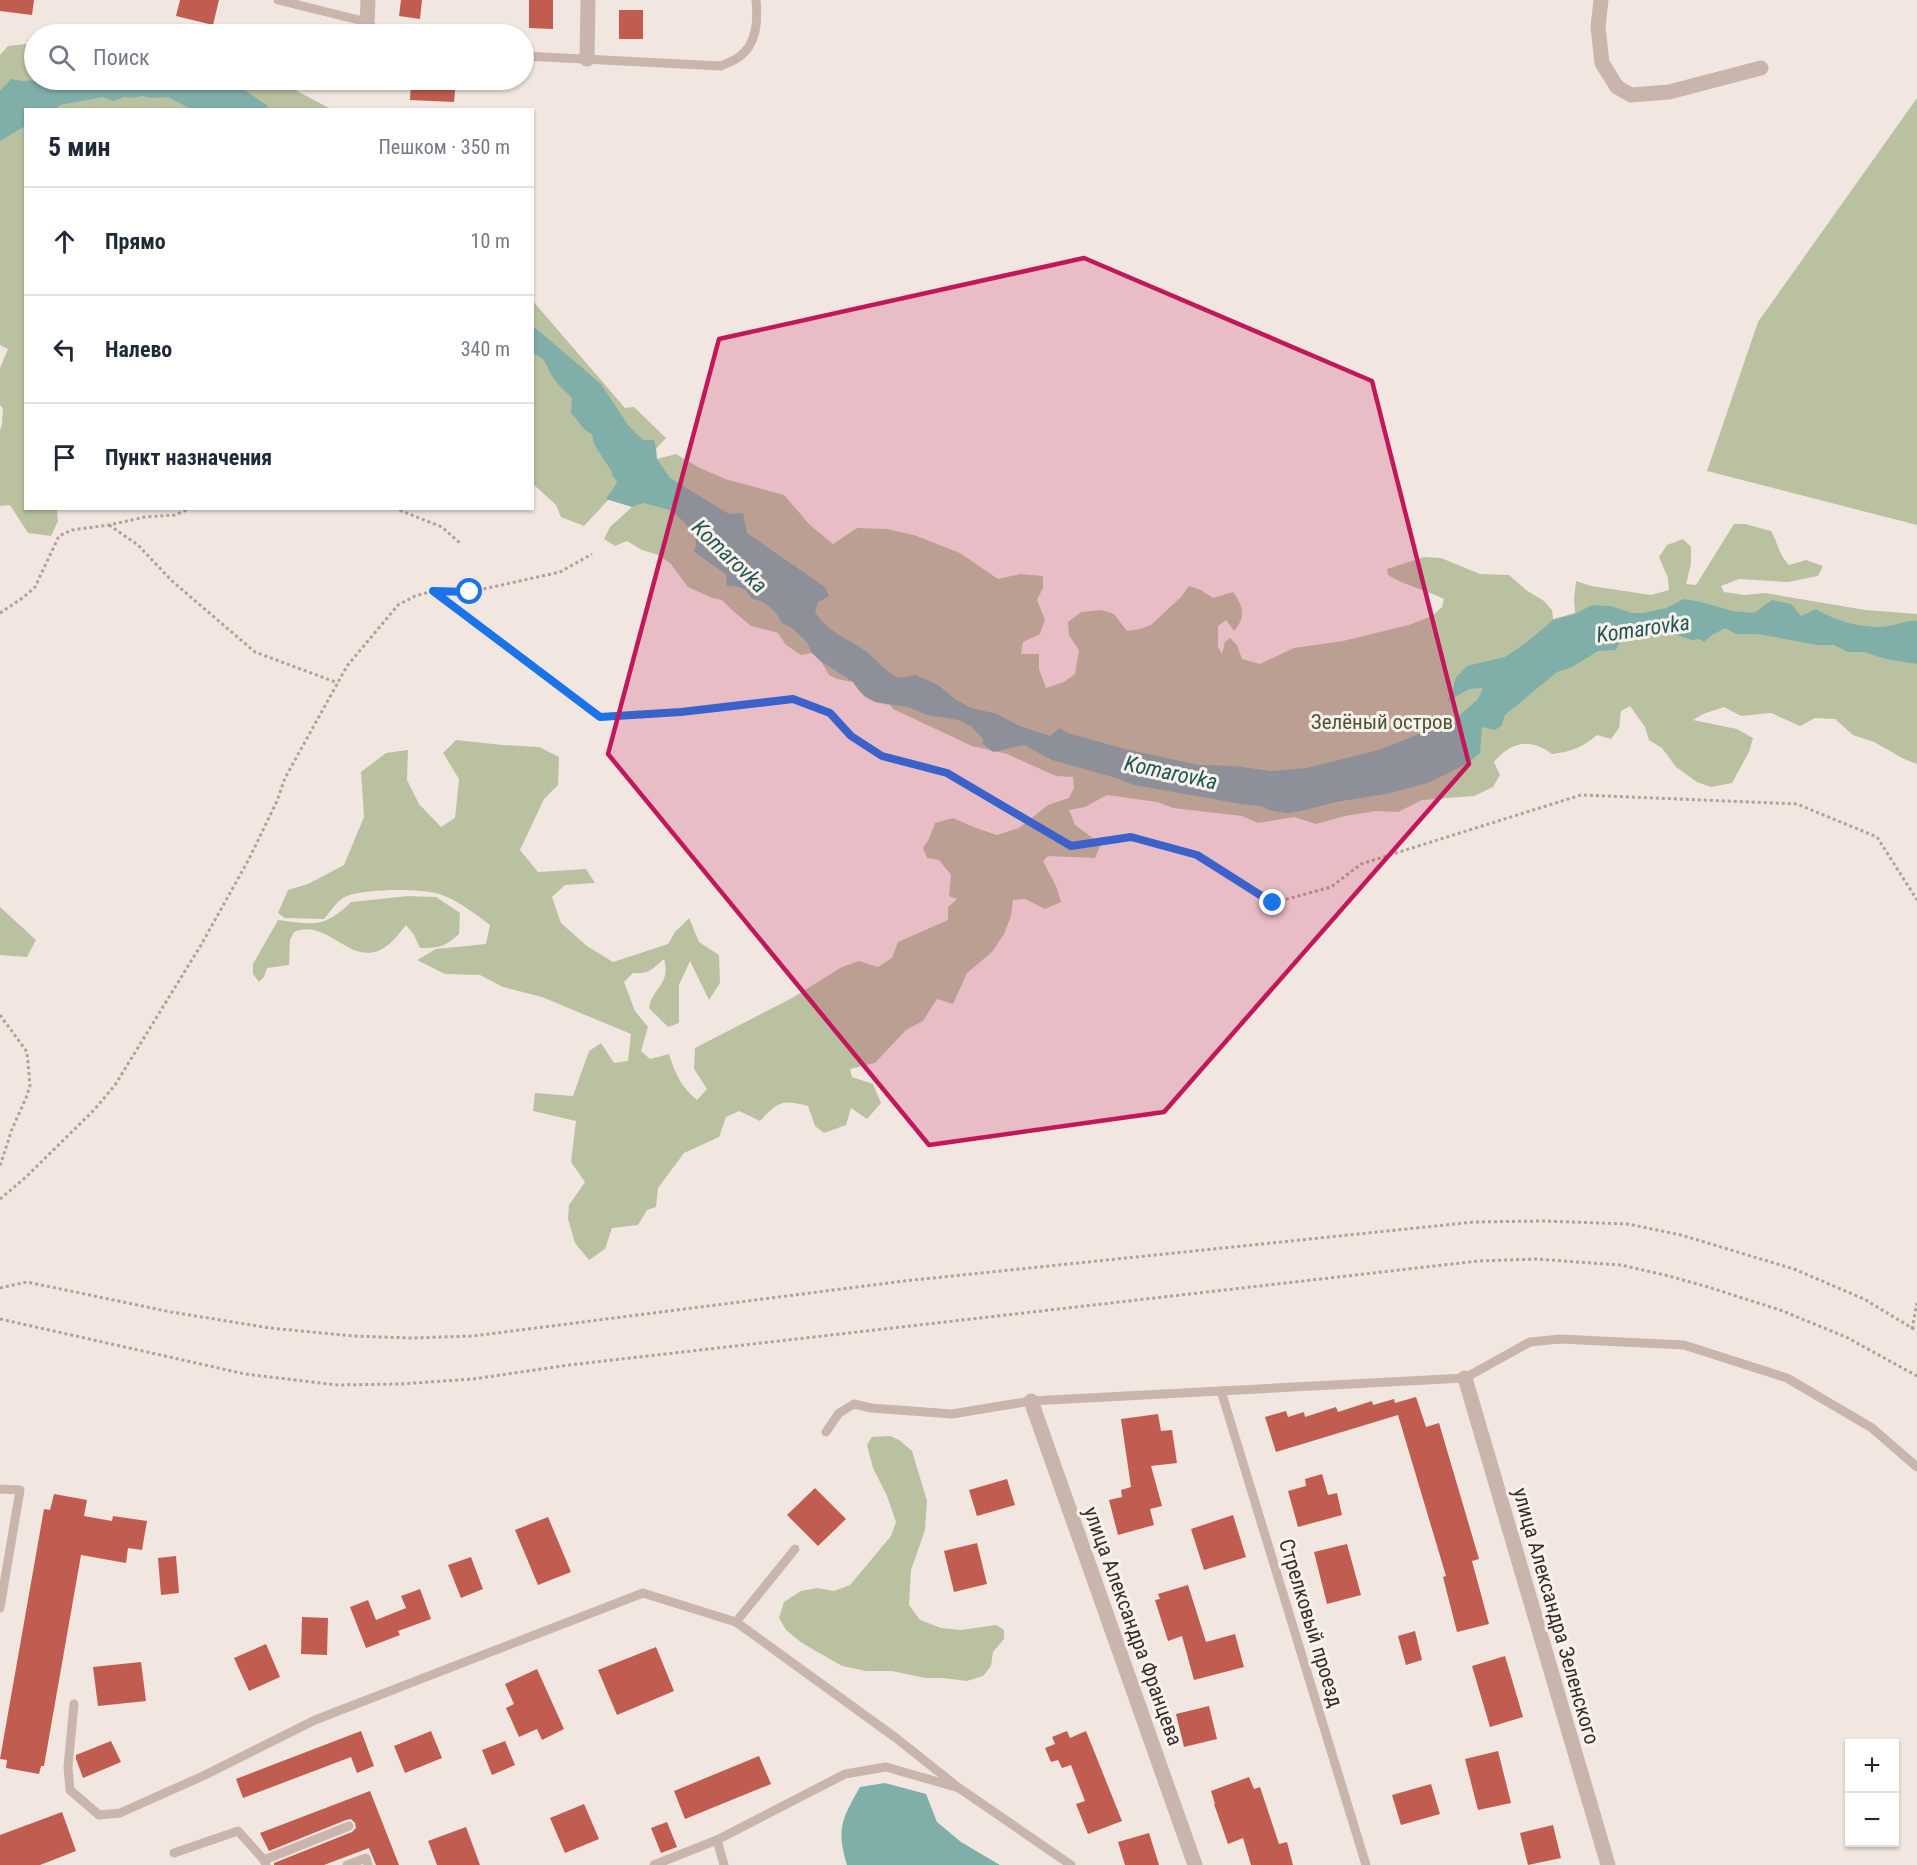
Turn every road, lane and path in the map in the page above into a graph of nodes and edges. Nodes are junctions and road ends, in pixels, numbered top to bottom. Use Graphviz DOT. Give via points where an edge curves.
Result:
graph roads {
  1 [pos="278,0"];
  2 [pos="368,0"];
  3 [pos="588,0"];
  4 [pos="756,0"];
  5 [pos="1601,0"];
  6 [pos="367,22"];
  7 [pos="534,57"];
  8 [pos="587,59"];
  9 [pos="1761,68"];
  10 [pos="186,510"];
  11 [pos="399,510"];
  12 [pos="109,525"];
  13 [pos="460,543"];
  14 [pos="592,554"];
  15 [pos="433,591"];
  16 [pos="0,613"];
  17 [pos="338,683"];
  18 [pos="1917,900"];
  19 [pos="0,1015"];
  20 [pos="0,1166"];
  21 [pos="0,1199"];
  22 [pos="0,1288"];
  23 [pos="1917,1303"];
  24 [pos="0,1319"];
  25 [pos="1912,1329"];
  26 [pos="1917,1332"];
  27 [pos="1917,1376"];
  28 [pos="1465,1378"];
  29 [pos="1221,1391"];
  30 [pos="1031,1401"];
  31 [pos="826,1432"];
  32 [pos="1917,1467"];
  33 [pos="0,1489"];
  34 [pos="795,1549"];
  35 [pos="0,1608"];
  36 [pos="736,1622"];
  37 [pos="74,1704"];
  38 [pos="959,1788"];
  39 [pos="349,1826"];
  40 [pos="717,1840"];
  41 [pos="174,1853"];
  42 [pos="265,1863"];
  43 [pos="347,1865"];
  44 [pos="368,1865"];
  45 [pos="654,1865"];
  46 [pos="724,1865"];
  47 [pos="1071,1865"];
  48 [pos="1195,1865"];
  49 [pos="1366,1865"];
  50 [pos="1608,1865"];
  1 -- 6 [label="lane"];
  2 -- 6 [label="street"];
  3 -- 8 [label="street"];
  4 -- 8 [label="lane" via="754,38 739,57 721,66"];
  5 -- 9 [label="street" via="1598,27 1602,63 1617,87 1631,95 1669,92"];
  7 -- 8 [label="lane"];
  10 -- 12 [label="path"];
  11 -- 13 [label="path" via="442,527"];
  12 -- 16 [label="path" via="72,530 59,536 35,587"];
  12 -- 17 [label="path" via="138,545 172,581 255,652"];
  14 -- 15 [label="path" via="560,572 470,592"];
  15 -- 17 [label="path" via="398,605 346,666"];
  15 -- 18 [label="path" via="600,717 793,699 830,713 851,736 882,756 947,773 1071,846 1131,837 1197,855 1273,903 1330,887 1361,864 1581,795 1797,804 1877,837"];
  17 -- 21 [label="path" via="285,778 244,869 115,1085 85,1119"];
  19 -- 20 [label="path" via="27,1052 30,1085"];
  22 -- 25 [label="path" via="27,1282 270,1328 411,1338 473,1336 904,1281 1474,1222 1542,1221 1628,1224 1732,1249 1794,1269 1864,1299"];
  23 -- 25 [label="path"];
  24 -- 27 [label="path" via="245,1374 337,1385 400,1384 472,1379 1478,1261 1537,1259 1621,1265 1708,1287 1846,1337"];
  25 -- 26 [label="path"];
  28 -- 29 [label="lane"];
  28 -- 32 [label="lane" via="1530,1342 1560,1339 1684,1345 1787,1378 1872,1428"];
  28 -- 50 [label="street, улица Александра Зеленского"];
  29 -- 30 [label="lane"];
  29 -- 49 [label="lane, Стрелковый проезд"];
  30 -- 31 [label="lane" via="952,1414 855,1404 839,1413"];
  30 -- 48 [label="street, улица Александра Францева"];
  33 -- 35 [label="lane" via="20,1490"];
  34 -- 36 [label="lane"];
  36 -- 37 [label="lane" via="643,1593 315,1720 120,1813 99,1815 70,1790 68,1767"];
  36 -- 38 [label="lane"];
  38 -- 40 [label="lane" via="886,1767 845,1774"];
  38 -- 47 [label="lane"];
  39 -- 42 [label="lane"];
  40 -- 45 [label="lane"];
  40 -- 46 [label="lane"];
  41 -- 42 [label="lane" via="238,1831"];
  43 -- 44 [label="lane" via="366,1857"];
}
